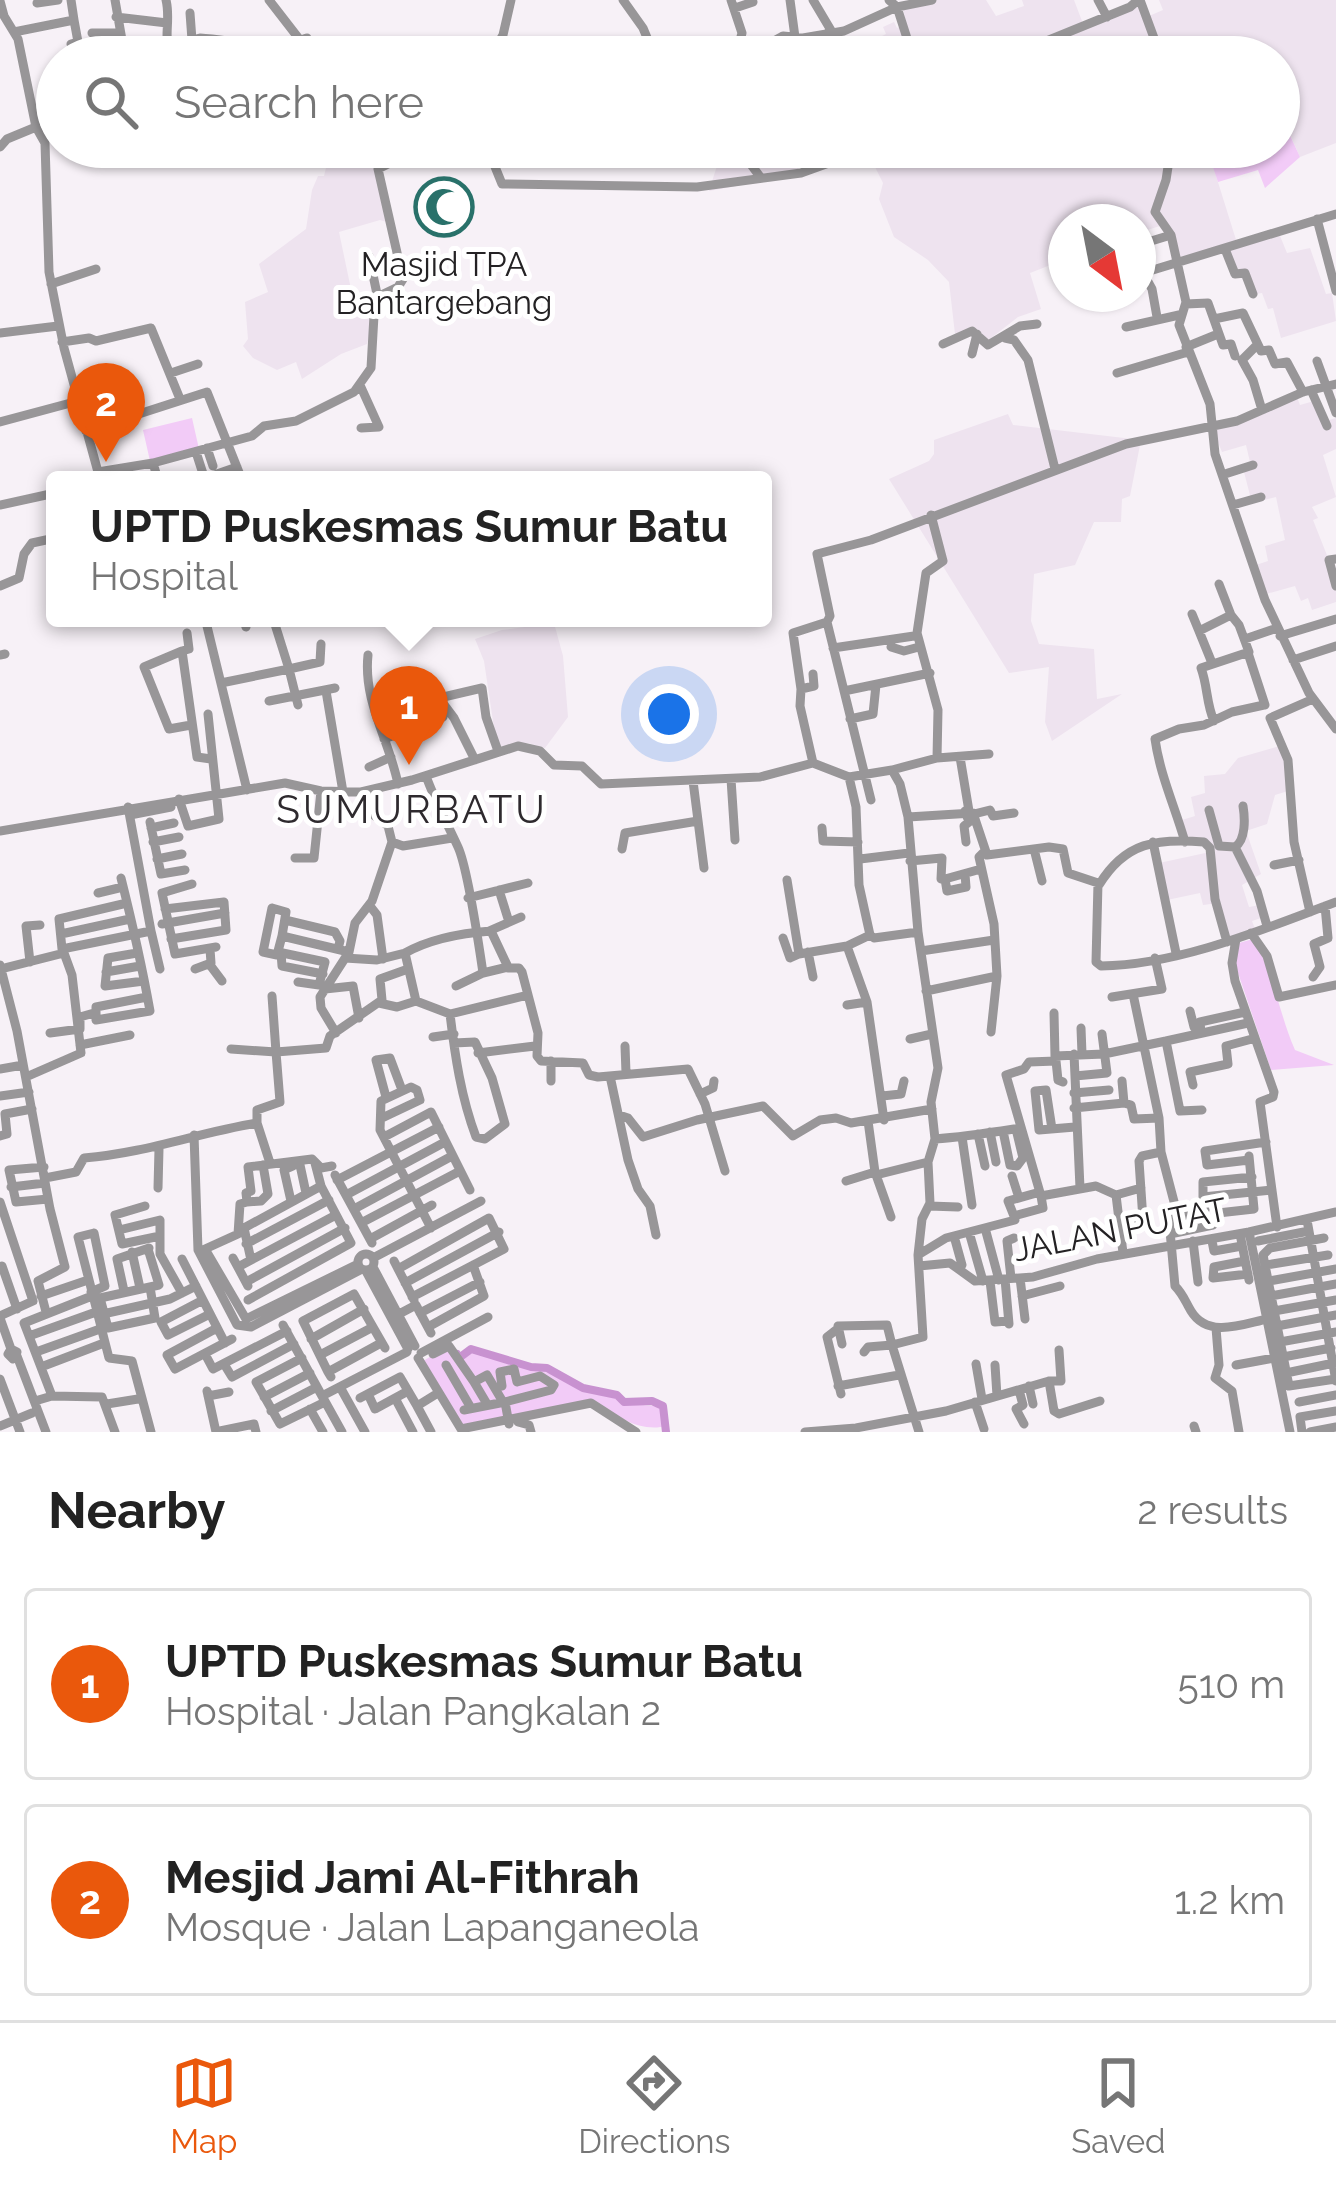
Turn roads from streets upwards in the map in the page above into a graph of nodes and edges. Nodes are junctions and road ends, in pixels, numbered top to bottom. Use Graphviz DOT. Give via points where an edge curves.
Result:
graph roads {
  1 [pos="58,0"];
  2 [pos="70,0"];
  3 [pos="116,0"];
  4 [pos="166,0"];
  5 [pos="269,0"];
  6 [pos="511,0"];
  7 [pos="623,0"];
  8 [pos="790,0"];
  9 [pos="813,0"];
  10 [pos="932,0"];
  11 [pos="1098,0"];
  12 [pos="1139,0"];
  13 [pos="0,1"];
  14 [pos="755,1"];
  15 [pos="42,2"];
  16 [pos="893,3"];
  17 [pos="733,4"];
  18 [pos="190,13"];
  19 [pos="116,17"];
  20 [pos="1107,17"];
  21 [pos="74,20"];
  22 [pos="167,23"];
  23 [pos="861,24"];
  24 [pos="14,32"];
  25 [pos="92,33"];
  26 [pos="120,33"];
  27 [pos="829,33"];
  28 [pos="77,36"];
  29 [pos="121,36"];
  30 [pos="166,36"];
  31 [pos="192,36"];
  32 [pos="300,36"];
  33 [pos="501,36"];
  34 [pos="646,36"];
  35 [pos="742,36"];
  36 [pos="795,36"];
  37 [pos="804,36"];
  38 [pos="829,36"];
  39 [pos="866,36"];
  40 [pos="905,36"];
  41 [pos="1060,36"];
  42 [pos="1153,36"];
  43 [pos="36,107"];
  44 [pos="36,130"];
  45 [pos="0,147"];
  46 [pos="46,168"];
  47 [pos="380,168"];
  48 [pos="496,168"];
  49 [pos="753,168"];
  50 [pos="811,168"];
  51 [pos="1168,168"];
  52 [pos="760,178"];
  53 [pos="1336,214"];
  54 [pos="1317,219"];
  55 [pos="1171,235"];
  56 [pos="1156,240"];
  57 [pos="1225,249"];
  58 [pos="1330,250"];
  59 [pos="369,256"];
  60 [pos="1178,265"];
  61 [pos="1156,267"];
  62 [pos="96,269"];
  63 [pos="51,284"];
  64 [pos="1336,291"];
  65 [pos="377,294"];
  66 [pos="1253,294"];
  67 [pos="1182,309"];
  68 [pos="1156,311"];
  69 [pos="1157,317"];
  70 [pos="1214,319"];
  71 [pos="1037,324"];
  72 [pos="58,326"];
  73 [pos="1126,327"];
  74 [pos="0,333"];
  75 [pos="976,334"];
  76 [pos="1219,334"];
  77 [pos="1005,338"];
  78 [pos="949,341"];
  79 [pos="62,343"];
  80 [pos="1257,345"];
  81 [pos="1187,350"];
  82 [pos="972,354"];
  83 [pos="1234,356"];
  84 [pos="1317,361"];
  85 [pos="198,364"];
  86 [pos="171,373"];
  87 [pos="1117,373"];
  88 [pos="360,385"];
  89 [pos="1331,385"];
  90 [pos="1307,391"];
  91 [pos="180,399"];
  92 [pos="78,401"];
  93 [pos="1262,410"];
  94 [pos="1336,413"];
  95 [pos="0,422"];
  96 [pos="1214,427"];
  97 [pos="1328,427"];
  98 [pos="362,428"];
  99 [pos="86,431"];
  100 [pos="230,442"];
  101 [pos="202,450"];
  102 [pos="153,464"];
  103 [pos="1252,465"];
  104 [pos="237,467"];
  105 [pos="1055,470"];
  106 [pos="96,471"];
  107 [pos="126,471"];
  108 [pos="155,471"];
  109 [pos="204,471"];
  110 [pos="239,471"];
  111 [pos="1225,474"];
  112 [pos="46,495"];
  113 [pos="1262,497"];
  114 [pos="0,505"];
  115 [pos="1234,505"];
  116 [pos="931,515"];
  117 [pos="46,540"];
  118 [pos="1336,559"];
  119 [pos="0,568"];
  120 [pos="1220,584"];
  121 [pos="3,586"];
  122 [pos="1336,586"];
  123 [pos="1192,614"];
  124 [pos="1231,615"];
  125 [pos="1336,619"];
  126 [pos="827,622"];
  127 [pos="207,627"];
  128 [pos="274,627"];
  129 [pos="1199,631"];
  130 [pos="1279,632"];
  131 [pos="187,633"];
  132 [pos="1245,639"];
  133 [pos="916,641"];
  134 [pos="211,644"];
  135 [pos="321,644"];
  136 [pos="1336,646"];
  137 [pos="833,647"];
  138 [pos="891,647"];
  139 [pos="185,650"];
  140 [pos="1248,653"];
  141 [pos="368,655"];
  142 [pos="1293,660"];
  143 [pos="1212,663"];
  144 [pos="316,664"];
  145 [pos="289,669"];
  146 [pos="813,674"];
  147 [pos="930,674"];
  148 [pos="221,683"];
  149 [pos="876,685"];
  150 [pos="801,689"];
  151 [pos="327,690"];
  152 [pos="844,691"];
  153 [pos="438,698"];
  154 [pos="1313,699"];
  155 [pos="269,701"];
  156 [pos="297,701"];
  157 [pos="422,702"];
  158 [pos="1264,705"];
  159 [pos="229,714"];
  160 [pos="1271,716"];
  161 [pos="443,717"];
  162 [pos="850,719"];
  163 [pos="1214,721"];
  164 [pos="191,725"];
  165 [pos="1336,729"];
  166 [pos="384,740"];
  167 [pos="497,751"];
  168 [pos="989,754"];
  169 [pos="391,757"];
  170 [pos="960,757"];
  171 [pos="937,758"];
  172 [pos="211,759"];
  173 [pos="475,760"];
  174 [pos="813,764"];
  175 [pos="369,767"];
  176 [pos="892,770"];
  177 [pos="866,774"];
  178 [pos="427,776"];
  179 [pos="849,777"];
  180 [pos="731,779"];
  181 [pos="693,781"];
  182 [pos="398,784"];
  183 [pos="247,790"];
  184 [pos="322,791"];
  185 [pos="343,792"];
  186 [pos="361,792"];
  187 [pos="215,796"];
  188 [pos="871,800"];
  189 [pos="175,803"];
  190 [pos="1243,806"];
  191 [pos="1209,810"];
  192 [pos="129,811"];
  193 [pos="969,812"];
  194 [pos="1013,813"];
  195 [pos="908,817"];
  196 [pos="698,821"];
  197 [pos="174,823"];
  198 [pos="821,828"];
  199 [pos="1241,829"];
  200 [pos="0,831"];
  201 [pos="1215,834"];
  202 [pos="179,837"];
  203 [pos="452,838"];
  204 [pos="735,840"];
  205 [pos="392,842"];
  206 [pos="858,842"];
  207 [pos="967,842"];
  208 [pos="1154,842"];
  209 [pos="1185,842"];
  210 [pos="1235,847"];
  211 [pos="622,849"];
  212 [pos="1034,849"];
  213 [pos="155,850"];
  214 [pos="984,852"];
  215 [pos="137,854"];
  216 [pos="182,854"];
  217 [pos="910,857"];
  218 [pos="295,858"];
  219 [pos="860,859"];
  220 [pos="1299,860"];
  221 [pos="1274,865"];
  222 [pos="704,868"];
  223 [pos="982,869"];
  224 [pos="185,870"];
  225 [pos="965,874"];
  226 [pos="928,877"];
  227 [pos="912,878"];
  228 [pos="787,880"];
  229 [pos="1042,881"];
  230 [pos="192,884"];
  231 [pos="528,884"];
  232 [pos="1099,885"];
  233 [pos="499,890"];
  234 [pos="98,893"];
  235 [pos="945,897"];
  236 [pos="468,898"];
  237 [pos="127,903"];
  238 [pos="1331,904"];
  239 [pos="370,906"];
  240 [pos="165,909"];
  241 [pos="1310,912"];
  242 [pos="225,913"];
  243 [pos="55,915"];
  244 [pos="521,917"];
  245 [pos="130,920"];
  246 [pos="285,920"];
  247 [pos="509,922"];
  248 [pos="168,923"];
  249 [pos="40,925"];
  250 [pos="1268,926"];
  251 [pos="151,929"];
  252 [pos="489,931"];
  253 [pos="475,932"];
  254 [pos="918,932"];
  255 [pos="1251,933"];
  256 [pos="61,934"];
  257 [pos="134,935"];
  258 [pos="870,935"];
  259 [pos="282,936"];
  260 [pos="783,938"];
  261 [pos="171,939"];
  262 [pos="994,940"];
  263 [pos="1232,940"];
  264 [pos="310,942"];
  265 [pos="847,946"];
  266 [pos="921,951"];
  267 [pos="61,953"];
  268 [pos="137,953"];
  269 [pos="280,953"];
  270 [pos="344,953"];
  271 [pos="405,953"];
  272 [pos="804,953"];
  273 [pos="1176,953"];
  274 [pos="307,957"];
  275 [pos="1155,958"];
  276 [pos="383,959"];
  277 [pos="30,962"];
  278 [pos="210,964"];
  279 [pos="140,966"];
  280 [pos="1,967"];
  281 [pos="508,968"];
  282 [pos="195,969"];
  283 [pos="408,969"];
  284 [pos="160,970"];
  285 [pos="106,972"];
  286 [pos="483,973"];
  287 [pos="323,974"];
  288 [pos="997,976"];
  289 [pos="1313,976"];
  290 [pos="813,977"];
  291 [pos="144,981"];
  292 [pos="222,981"];
  293 [pos="298,982"];
  294 [pos="1336,985"];
  295 [pos="456,986"];
  296 [pos="325,989"];
  297 [pos="926,991"];
  298 [pos="1133,994"];
  299 [pos="528,995"];
  300 [pos="272,996"];
  301 [pos="1112,997"];
  302 [pos="416,1001"];
  303 [pos="866,1002"];
  304 [pos="379,1003"];
  305 [pos="847,1005"];
  306 [pos="1054,1013"];
  307 [pos="450,1014"];
  308 [pos="1247,1017"];
  309 [pos="359,1018"];
  310 [pos="77,1028"];
  311 [pos="1081,1028"];
  312 [pos="991,1032"];
  313 [pos="50,1033"];
  314 [pos="336,1033"];
  315 [pos="932,1034"];
  316 [pos="1102,1034"];
  317 [pos="130,1036"];
  318 [pos="433,1037"];
  319 [pos="454,1039"];
  320 [pos="1252,1039"];
  321 [pos="910,1040"];
  322 [pos="1166,1041"];
  323 [pos="80,1045"];
  324 [pos="535,1046"];
  325 [pos="625,1046"];
  326 [pos="1144,1046"];
  327 [pos="231,1049"];
  328 [pos="276,1052"];
  329 [pos="478,1053"];
  330 [pos="1078,1054"];
  331 [pos="1104,1054"];
  332 [pos="1056,1058"];
  333 [pos="551,1061"];
  334 [pos="0,1069"];
  335 [pos="25,1071"];
  336 [pos="626,1073"];
  337 [pos="610,1076"];
  338 [pos="1075,1076"];
  339 [pos="714,1081"];
  340 [pos="551,1082"];
  341 [pos="904,1082"];
  342 [pos="1063,1082"];
  343 [pos="1122,1082"];
  344 [pos="1192,1085"];
  345 [pos="402,1090"];
  346 [pos="1109,1090"];
  347 [pos="29,1092"];
  348 [pos="1074,1093"];
  349 [pos="700,1094"];
  350 [pos="0,1096"];
  351 [pos="882,1096"];
  352 [pos="386,1097"];
  353 [pos="1124,1103"];
  354 [pos="1074,1108"];
  355 [pos="32,1109"];
  356 [pos="932,1109"];
  357 [pos="1202,1110"];
  358 [pos="619,1115"];
  359 [pos="2,1117"];
  360 [pos="709,1117"];
  361 [pos="382,1118"];
  362 [pos="1159,1118"];
  363 [pos="884,1120"];
  364 [pos="868,1121"];
  365 [pos="257,1123"];
  366 [pos="439,1127"];
  367 [pos="1075,1127"];
  368 [pos="1052,1129"];
  369 [pos="1004,1131"];
  370 [pos="984,1133"];
  371 [pos="197,1134"];
  372 [pos="1,1136"];
  373 [pos="384,1137"];
  374 [pos="962,1137"];
  375 [pos="935,1139"];
  376 [pos="445,1142"];
  377 [pos="1266,1142"];
  378 [pos="1248,1145"];
  379 [pos="159,1149"];
  380 [pos="392,1151"];
  381 [pos="1161,1152"];
  382 [pos="452,1156"];
  383 [pos="1249,1160"];
  384 [pos="928,1162"];
  385 [pos="267,1164"];
  386 [pos="990,1164"];
  387 [pos="300,1165"];
  388 [pos="399,1166"];
  389 [pos="4,1170"];
  390 [pos="460,1171"];
  391 [pos="725,1171"];
  392 [pos="334,1173"];
  393 [pos="875,1173"];
  394 [pos="45,1176"];
  395 [pos="1036,1176"];
  396 [pos="1252,1177"];
  397 [pos="846,1180"];
  398 [pos="406,1181"];
  399 [pos="11,1186"];
  400 [pos="321,1186"];
  401 [pos="158,1188"];
  402 [pos="1080,1188"];
  403 [pos="1141,1188"];
  404 [pos="1272,1190"];
  405 [pos="306,1193"];
  406 [pos="452,1193"];
  407 [pos="1253,1193"];
  408 [pos="1041,1194"];
  409 [pos="346,1195"];
  410 [pos="1116,1195"];
  411 [pos="415,1196"];
  412 [pos="1019,1198"];
  413 [pos="47,1199"];
  414 [pos="329,1200"];
  415 [pos="291,1201"];
  416 [pos="481,1201"];
  417 [pos="0,1202"];
  418 [pos="248,1202"];
  419 [pos="972,1205"];
  420 [pos="145,1206"];
  421 [pos="929,1206"];
  422 [pos="958,1207"];
  423 [pos="427,1208"];
  424 [pos="354,1209"];
  425 [pos="1205,1210"];
  426 [pos="1336,1212"];
  427 [pos="1218,1213"];
  428 [pos="651,1214"];
  429 [pos="336,1215"];
  430 [pos="638,1217"];
  431 [pos="891,1217"];
  432 [pos="1178,1217"];
  433 [pos="2,1218"];
  434 [pos="361,1223"];
  435 [pos="944,1224"];
  436 [pos="1118,1224"];
  437 [pos="1213,1225"];
  438 [pos="1277,1227"];
  439 [pos="344,1228"];
  440 [pos="431,1228"];
  441 [pos="976,1228"];
  442 [pos="1011,1228"];
  443 [pos="1311,1228"];
  444 [pos="499,1232"];
  445 [pos="1244,1233"];
  446 [pos="656,1234"];
  447 [pos="946,1238"];
  448 [pos="1324,1238"];
  449 [pos="1170,1239"];
  450 [pos="1193,1241"];
  451 [pos="1212,1241"];
  452 [pos="1258,1241"];
  453 [pos="156,1244"];
  454 [pos="246,1244"];
  455 [pos="1242,1246"];
  456 [pos="82,1251"];
  457 [pos="132,1252"];
  458 [pos="1123,1253"];
  459 [pos="63,1255"];
  460 [pos="1328,1255"];
  461 [pos="1314,1256"];
  462 [pos="923,1258"];
  463 [pos="945,1258"];
  464 [pos="182,1259"];
  465 [pos="251,1260"];
  466 [pos="1245,1261"];
  467 [pos="18,1263"];
  468 [pos="472,1265"];
  469 [pos="962,1265"];
  470 [pos="1266,1265"];
  471 [pos="366,1266"];
  472 [pos="1,1267"];
  473 [pos="310,1267"];
  474 [pos="1336,1269"];
  475 [pos="1316,1272"];
  476 [pos="1001,1279"];
  477 [pos="88,1280"];
  478 [pos="174,1280"];
  479 [pos="1269,1281"];
  480 [pos="246,1282"];
  481 [pos="480,1282"];
  482 [pos="1198,1282"];
  483 [pos="405,1283"];
  484 [pos="1336,1284"];
  485 [pos="149,1286"];
  486 [pos="196,1286"];
  487 [pos="1060,1286"];
  488 [pos="320,1287"];
  489 [pos="1318,1287"];
  490 [pos="124,1292"];
  491 [pos="182,1293"];
  492 [pos="92,1294"];
  493 [pos="43,1296"];
  494 [pos="1022,1296"];
  495 [pos="1271,1296"];
  496 [pos="226,1297"];
  497 [pos="1336,1300"];
  498 [pos="1322,1302"];
  499 [pos="155,1304"];
  500 [pos="416,1305"];
  501 [pos="207,1307"];
  502 [pos="17,1310"];
  503 [pos="46,1312"];
  504 [pos="393,1312"];
  505 [pos="99,1313"];
  506 [pos="0,1317"];
  507 [pos="488,1317"];
  508 [pos="1330,1317"];
  509 [pos="369,1319"];
  510 [pos="1025,1319"];
  511 [pos="1273,1319"];
  512 [pos="1008,1323"];
  513 [pos="218,1328"];
  514 [pos="1216,1328"];
  515 [pos="100,1329"];
  516 [pos="836,1330"];
  517 [pos="1332,1332"];
  518 [pos="239,1334"];
  519 [pos="311,1339"];
  520 [pos="104,1342"];
  521 [pos="1280,1342"];
  522 [pos="33,1344"];
  523 [pos="294,1344"];
  524 [pos="842,1344"];
  525 [pos="892,1345"];
  526 [pos="1333,1348"];
  527 [pos="89,1349"];
  528 [pos="1059,1350"];
  529 [pos="864,1352"];
  530 [pos="417,1353"];
  531 [pos="11,1354"];
  532 [pos="205,1354"];
  533 [pos="320,1355"];
  534 [pos="302,1358"];
  535 [pos="1279,1358"];
  536 [pos="93,1362"];
  537 [pos="224,1364"];
  538 [pos="448,1364"];
  539 [pos="976,1364"];
  540 [pos="1334,1364"];
  541 [pos="995,1365"];
  542 [pos="1236,1365"];
  543 [pos="44,1366"];
  544 [pos="248,1369"];
  545 [pos="1286,1372"];
  546 [pos="310,1373"];
  547 [pos="899,1375"];
  548 [pos="1336,1380"];
  549 [pos="256,1382"];
  550 [pos="474,1382"];
  551 [pos="518,1382"];
  552 [pos="502,1386"];
  553 [pos="1,1387"];
  554 [pos="340,1387"];
  555 [pos="409,1391"];
  556 [pos="1033,1391"];
  557 [pos="229,1392"];
  558 [pos="322,1395"];
  559 [pos="436,1395"];
  560 [pos="1336,1395"];
  561 [pos="52,1396"];
  562 [pos="264,1396"];
  563 [pos="997,1396"];
  564 [pos="521,1397"];
  565 [pos="395,1398"];
  566 [pos="138,1399"];
  567 [pos="978,1401"];
  568 [pos="1100,1401"];
  569 [pos="504,1402"];
  570 [pos="1299,1402"];
  571 [pos="107,1404"];
  572 [pos="487,1404"];
  573 [pos="418,1406"];
  574 [pos="33,1407"];
  575 [pos="5,1409"];
  576 [pos="310,1409"];
  577 [pos="271,1411"];
  578 [pos="1336,1412"];
  579 [pos="916,1417"];
  580 [pos="512,1422"];
  581 [pos="1024,1424"];
  582 [pos="0,1426"];
  583 [pos="18,1426"];
  584 [pos="1336,1427"];
  585 [pos="985,1429"];
  586 [pos="218,1431"];
  587 [pos="830,1431"];
  588 [pos="43,1432"];
  589 [pos="115,1432"];
  590 [pos="151,1432"];
  591 [pos="256,1432"];
  592 [pos="323,1432"];
  593 [pos="342,1432"];
  594 [pos="365,1432"];
  595 [pos="413,1432"];
  596 [pos="431,1432"];
  597 [pos="458,1432"];
  598 [pos="474,1432"];
  599 [pos="531,1432"];
  600 [pos="633,1432"];
  601 [pos="805,1432"];
  602 [pos="919,1432"];
  603 [pos="1240,1432"];
  604 [pos="1290,1432"];
  605 [pos="1306,1432"];
  1 -- 15 [label="street"];
  2 -- 21 [label="street"];
  3 -- 19 [label="street"];
  4 -- 22 [label="street"];
  5 -- 32 [label="street"];
  6 -- 33 [label="street"];
  7 -- 34 [label="street"];
  8 -- 36 [label="street"];
  9 -- 27 [label="street"];
  10 -- 16 [label="street"];
  11 -- 20 [label="street"];
  12 -- 20 [label="street"];
  12 -- 42 [label="street"];
  13 -- 24 [label="street"];
  14 -- 17 [label="street"];
  16 -- 23 [label="street"];
  16 -- 40 [label="street"];
  17 -- 35 [label="street"];
  18 -- 31 [label="street"];
  19 -- 22 [label="street"];
  19 -- 26 [label="street"];
  20 -- 41 [label="street"];
  21 -- 24 [label="street"];
  21 -- 28 [label="street"];
  22 -- 30 [label="street"];
  23 -- 27 [label="street"];
  23 -- 39 [label="street"];
  24 -- 43 [label="street"];
  25 -- 26 [label="street"];
  26 -- 29 [label="street"];
  27 -- 37 [label="street"];
  27 -- 38 [label="street"];
  44 -- 45 [label="street"];
  46 -- 63 [label="street"];
  47 -- 65 [label="street" via="403,279"];
  48 -- 52 [label="street" via="502,184 686,188"];
  49 -- 52 [label="street"];
  50 -- 52 [label="street"];
  51 -- 55 [label="street" via="1155,212"];
  53 -- 54 [label="street"];
  54 -- 57 [label="street"];
  54 -- 58 [label="street"];
  55 -- 56 [label="street"];
  55 -- 60 [label="street"];
  57 -- 60 [label="street"];
  57 -- 66 [label="street"];
  58 -- 64 [label="street"];
  59 -- 65 [label="street"];
  60 -- 61 [label="street"];
  60 -- 67 [label="street"];
  62 -- 63 [label="street"];
  63 -- 72 [label="street"];
  65 -- 88 [label="street" via="371,368"];
  67 -- 69 [label="street"];
  67 -- 70 [label="street" via="1208,302"];
  67 -- 81 [label="street"];
  68 -- 69 [label="street"];
  69 -- 73 [label="street"];
  70 -- 76 [label="street"];
  70 -- 80 [label="street" via="1240,312"];
  71 -- 77 [label="street"];
  72 -- 74 [label="street"];
  72 -- 79 [label="street"];
  75 -- 77 [label="street" via="988,345"];
  75 -- 78 [label="street"];
  75 -- 82 [label="street"];
  76 -- 81 [label="street"];
  76 -- 83 [label="street"];
  77 -- 105 [label="street" via="1025,353"];
  79 -- 86 [label="street" via="151,328"];
  79 -- 92 [label="street"];
  80 -- 90 [label="street" via="1276,364 1287,362"];
  80 -- 93 [label="street" via="1241,360"];
  81 -- 87 [label="street"];
  81 -- 96 [label="street"];
  84 -- 89 [label="street"];
  85 -- 86 [label="street"];
  86 -- 91 [label="street"];
  88 -- 98 [label="street" via="379,427"];
  88 -- 100 [label="street" via="301,418"];
  89 -- 90 [label="street"];
  89 -- 94 [label="street"];
  90 -- 93 [label="street"];
  90 -- 97 [label="street"];
  91 -- 99 [label="street"];
  91 -- 100 [label="street" via="209,393"];
  92 -- 95 [label="street"];
  92 -- 99 [label="street"];
  93 -- 96 [label="street"];
  96 -- 105 [label="street" via="1126,443"];
  96 -- 111 [label="street"];
  99 -- 106 [label="street"];
  100 -- 101 [label="street"];
  100 -- 104 [label="street"];
  101 -- 102 [label="street"];
  101 -- 104 [label="street" via="215,470"];
  101 -- 109 [label="street"];
  102 -- 107 [label="street"];
  102 -- 108 [label="street"];
  103 -- 111 [label="street"];
  104 -- 110 [label="street"];
  105 -- 116 [label="street"];
  111 -- 115 [label="street"];
  112 -- 114 [label="street"];
  113 -- 115 [label="street"];
  115 -- 130 [label="street"];
  116 -- 126 [label="street" via="817,554"];
  116 -- 133 [label="street" via="943,561 926,573"];
  117 -- 121 [label="street" via="32,543 19,578"];
  118 -- 122 [label="street" via="1329,560"];
  119 -- 121 [label="street"];
  120 -- 124 [label="street"];
  123 -- 129 [label="street"];
  124 -- 129 [label="street"];
  124 -- 132 [label="street"];
  125 -- 130 [label="street"];
  126 -- 137 [label="street"];
  126 -- 150 [label="street" via="793,632"];
  127 -- 134 [label="street"];
  128 -- 145 [label="street"];
  129 -- 143 [label="street"];
  130 -- 132 [label="street"];
  130 -- 142 [label="street"];
  131 -- 139 [label="street"];
  132 -- 140 [label="street"];
  133 -- 137 [label="street" via="868,636"];
  133 -- 138 [label="street" via="904,651"];
  133 -- 147 [label="street"];
  134 -- 139 [label="street"];
  134 -- 148 [label="street"];
  135 -- 144 [label="street"];
  136 -- 142 [label="street"];
  137 -- 152 [label="street"];
  139 -- 164 [label="street"];
  139 -- 164 [label="street" via="143,667 170,729"];
  140 -- 143 [label="street"];
  140 -- 158 [label="street"];
  141 -- 166 [label="street"];
  142 -- 154 [label="street"];
  143 -- 163 [label="street" via="1201,668"];
  144 -- 145 [label="street"];
  144 -- 151 [label="street"];
  145 -- 148 [label="street"];
  145 -- 156 [label="street"];
  146 -- 150 [label="street" via="814,686"];
  147 -- 149 [label="street"];
  147 -- 171 [label="street"];
  148 -- 159 [label="street"];
  149 -- 152 [label="street"];
  149 -- 162 [label="street" via="873,714"];
  150 -- 174 [label="street"];
  151 -- 156 [label="street"];
  151 -- 185 [label="street"];
  152 -- 162 [label="street"];
  153 -- 157 [label="street"];
  153 -- 167 [label="street" via="482,688"];
  153 -- 173 [label="street"];
  154 -- 160 [label="street"];
  154 -- 165 [label="street"];
  155 -- 156 [label="street"];
  158 -- 160 [label="street"];
  158 -- 163 [label="street"];
  159 -- 172 [label="street" via="208,716"];
  159 -- 183 [label="street"];
  160 -- 220 [label="street" via="1288,760"];
  161 -- 166 [label="street"];
  162 -- 177 [label="street"];
  163 -- 209 [label="street" via="1154,740"];
  164 -- 172 [label="street" via="197,758"];
  166 -- 169 [label="street"];
  167 -- 173 [label="street"];
  167 -- 181 [label="street" via="533,749 582,766 601,784"];
  168 -- 170 [label="street"];
  169 -- 175 [label="street"];
  169 -- 182 [label="street"];
  170 -- 171 [label="street"];
  170 -- 193 [label="street"];
  171 -- 176 [label="street"];
  172 -- 187 [label="street"];
  173 -- 178 [label="street"];
  174 -- 179 [label="street"];
  174 -- 180 [label="street"];
  176 -- 177 [label="street"];
  176 -- 195 [label="street"];
  177 -- 179 [label="street"];
  177 -- 188 [label="street"];
  178 -- 182 [label="street"];
  178 -- 203 [label="street"];
  179 -- 206 [label="street"];
  180 -- 181 [label="street"];
  180 -- 204 [label="street"];
  181 -- 196 [label="street"];
  182 -- 186 [label="street"];
  183 -- 184 [label="street" via="285,783"];
  183 -- 187 [label="street"];
  184 -- 185 [label="street"];
  184 -- 218 [label="street" via="314,858"];
  185 -- 186 [label="street"];
  186 -- 205 [label="street"];
  187 -- 189 [label="street"];
  187 -- 189 [label="street" via="219,819 188,826"];
  189 -- 192 [label="street"];
  190 -- 199 [label="street"];
  191 -- 201 [label="street"];
  192 -- 200 [label="street"];
  192 -- 215 [label="street"];
  193 -- 194 [label="street"];
  193 -- 195 [label="street"];
  193 -- 207 [label="street"];
  193 -- 214 [label="street"];
  195 -- 217 [label="street"];
  196 -- 211 [label="street" via="625,833"];
  196 -- 222 [label="street"];
  197 -- 213 [label="street" via="150,825"];
  198 -- 206 [label="street" via="823,841"];
  199 -- 201 [label="street"];
  199 -- 210 [label="street"];
  201 -- 210 [label="street" via="1220,847"];
  202 -- 213 [label="street"];
  203 -- 205 [label="street"];
  203 -- 236 [label="street"];
  205 -- 239 [label="street"];
  206 -- 219 [label="street"];
  208 -- 209 [label="street"];
  208 -- 232 [label="street" via="1124,856"];
  208 -- 273 [label="street"];
  209 -- 263 [label="street" via="1210,848 1215,899"];
  210 -- 250 [label="street"];
  212 -- 214 [label="street"];
  212 -- 229 [label="street"];
  212 -- 232 [label="street" via="1061,847 1068,873"];
  213 -- 215 [label="street"];
  213 -- 216 [label="street"];
  213 -- 224 [label="street" via="161,875"];
  214 -- 223 [label="street"];
  215 -- 251 [label="street"];
  217 -- 219 [label="street"];
  217 -- 227 [label="street"];
  217 -- 235 [label="street" via="942,858"];
  219 -- 258 [label="street"];
  220 -- 221 [label="street"];
  220 -- 241 [label="street"];
  223 -- 225 [label="street"];
  223 -- 262 [label="street"];
  226 -- 227 [label="street"];
  227 -- 254 [label="street"];
  228 -- 272 [label="street"];
  230 -- 240 [label="street" via="162,892"];
  231 -- 233 [label="street"];
  232 -- 275 [label="street" via="1098,965"];
  233 -- 236 [label="street"];
  233 -- 247 [label="street"];
  234 -- 237 [label="street" via="122,883"];
  236 -- 253 [label="street"];
  237 -- 245 [label="street"];
  237 -- 256 [label="street" via="60,918"];
  238 -- 241 [label="street"];
  238 -- 289 [label="street" via="1328,938 1314,944 1320,967"];
  239 -- 270 [label="street"];
  239 -- 276 [label="street"];
  240 -- 242 [label="street" via="223,900"];
  240 -- 248 [label="street"];
  241 -- 250 [label="street"];
  242 -- 248 [label="street"];
  242 -- 261 [label="street" via="226,929"];
  243 -- 267 [label="street"];
  244 -- 247 [label="street"];
  245 -- 256 [label="street"];
  245 -- 257 [label="street"];
  246 -- 259 [label="street"];
  246 -- 269 [label="street" via="286,911 271,909 262,950"];
  246 -- 270 [label="street" via="337,933"];
  247 -- 252 [label="street"];
  248 -- 251 [label="street"];
  248 -- 261 [label="street"];
  249 -- 277 [label="street" via="26,926"];
  250 -- 255 [label="street"];
  251 -- 257 [label="street"];
  251 -- 284 [label="street"];
  252 -- 253 [label="street"];
  252 -- 281 [label="street"];
  253 -- 271 [label="street"];
  253 -- 286 [label="street"];
  254 -- 258 [label="street"];
  254 -- 266 [label="street"];
  255 -- 263 [label="street"];
  255 -- 294 [label="street" via="1268,956 1279,997"];
  256 -- 267 [label="street"];
  257 -- 267 [label="street"];
  257 -- 268 [label="street"];
  258 -- 265 [label="street"];
  259 -- 264 [label="street"];
  259 -- 269 [label="street"];
  260 -- 272 [label="street" via="790,958"];
  261 -- 278 [label="street" via="176,956 212,948"];
  262 -- 266 [label="street"];
  262 -- 288 [label="street"];
  263 -- 273 [label="street"];
  263 -- 308 [label="street"];
  264 -- 270 [label="street"];
  264 -- 274 [label="street"];
  265 -- 272 [label="street"];
  265 -- 303 [label="street"];
  266 -- 297 [label="street"];
  267 -- 277 [label="street"];
  267 -- 310 [label="street" via="72,975"];
  268 -- 279 [label="street"];
  268 -- 285 [label="street" via="108,958"];
  269 -- 274 [label="street"];
  269 -- 287 [label="street" via="282,966"];
  270 -- 276 [label="street"];
  270 -- 296 [label="street"];
  271 -- 276 [label="street"];
  271 -- 283 [label="street"];
  272 -- 290 [label="street"];
  273 -- 275 [label="street"];
  274 -- 287 [label="street" via="325,961"];
  275 -- 298 [label="street" via="1162,989"];
  277 -- 280 [label="street"];
  278 -- 282 [label="street"];
  278 -- 292 [label="street"];
  279 -- 285 [label="street"];
  279 -- 291 [label="street"];
  280 -- 335 [label="street"];
  281 -- 286 [label="street"];
  281 -- 299 [label="street" via="521,969"];
  283 -- 302 [label="street"];
  283 -- 304 [label="street" via="380,979"];
  285 -- 291 [label="street" via="107,987"];
  286 -- 295 [label="street"];
  287 -- 293 [label="street" via="317,987"];
  288 -- 297 [label="street"];
  288 -- 312 [label="street"];
  291 -- 310 [label="street" via="147,998 94,1011"];
  296 -- 309 [label="street" via="353,986"];
  296 -- 314 [label="street" via="320,1004"];
  297 -- 315 [label="street"];
  298 -- 301 [label="street"];
  298 -- 326 [label="street"];
  299 -- 307 [label="street"];
  299 -- 324 [label="street"];
  300 -- 328 [label="street"];
  302 -- 304 [label="street"];
  302 -- 307 [label="street"];
  303 -- 305 [label="street"];
  303 -- 351 [label="street"];
  304 -- 309 [label="street"];
  306 -- 332 [label="street"];
  307 -- 319 [label="street"];
  308 -- 320 [label="street"];
  308 -- 322 [label="street" via="1198,1021"];
  309 -- 314 [label="street"];
  310 -- 313 [label="street"];
  310 -- 323 [label="street"];
  311 -- 330 [label="street"];
  314 -- 328 [label="street" via="326,1048"];
  315 -- 321 [label="street"];
  315 -- 356 [label="street"];
  316 -- 331 [label="street"];
  317 -- 323 [label="street"];
  318 -- 319 [label="street"];
  319 -- 329 [label="street" via="473,1041"];
  319 -- 329 [label="street" via="466,1108 483,1139 505,1124"];
  320 -- 344 [label="street" via="1226,1046 1228,1064 1192,1071"];
  320 -- 377 [label="street" via="1274,1092 1260,1102"];
  322 -- 326 [label="street"];
  322 -- 357 [label="street" via="1180,1111"];
  323 -- 335 [label="street" via="77,1055"];
  324 -- 329 [label="street"];
  324 -- 333 [label="street" via="539,1060"];
  325 -- 336 [label="street"];
  326 -- 331 [label="street"];
  326 -- 362 [label="street"];
  327 -- 328 [label="street"];
  328 -- 365 [label="street" via="280,1102 257,1110"];
  330 -- 331 [label="street"];
  330 -- 332 [label="street"];
  330 -- 338 [label="street"];
  331 -- 338 [label="street" via="1106,1075"];
  332 -- 342 [label="street"];
  332 -- 395 [label="street" via="1006,1075"];
  333 -- 337 [label="street"];
  333 -- 340 [label="street"];
  334 -- 335 [label="street"];
  335 -- 347 [label="street"];
  336 -- 337 [label="street"];
  336 -- 349 [label="street" via="686,1069"];
  337 -- 358 [label="street"];
  338 -- 348 [label="street"];
  339 -- 349 [label="street"];
  341 -- 351 [label="street" via="901,1094"];
  343 -- 353 [label="street"];
  345 -- 352 [label="street"];
  345 -- 352 [label="street" via="390,1058 376,1060"];
  345 -- 361 [label="street" via="413,1087 421,1099"];
  346 -- 348 [label="street"];
  347 -- 350 [label="street"];
  347 -- 355 [label="street"];
  348 -- 354 [label="street"];
  349 -- 360 [label="street"];
  351 -- 363 [label="street"];
  352 -- 361 [label="street"];
  353 -- 354 [label="street"];
  353 -- 362 [label="street" via="1136,1120"];
  354 -- 367 [label="street"];
  355 -- 359 [label="street"];
  355 -- 394 [label="street"];
  356 -- 363 [label="street"];
  356 -- 375 [label="street"];
  358 -- 360 [label="street" via="643,1138"];
  358 -- 428 [label="street"];
  359 -- 372 [label="street" via="8,1134"];
  360 -- 364 [label="street" via="770,1109 794,1136 820,1120"];
  360 -- 391 [label="street"];
  361 -- 373 [label="street"];
  362 -- 381 [label="street"];
  363 -- 364 [label="street"];
  364 -- 393 [label="street"];
  365 -- 371 [label="street"];
  365 -- 385 [label="street"];
  366 -- 373 [label="street" via="430,1112"];
  366 -- 376 [label="street"];
  366 -- 380 [label="street"];
  367 -- 368 [label="street"];
  367 -- 402 [label="street"];
  369 -- 370 [label="street"];
  370 -- 374 [label="street"];
  370 -- 386 [label="street"];
  371 -- 379 [label="street"];
  371 -- 496 [label="street" via="197,1250"];
  373 -- 380 [label="street"];
  374 -- 375 [label="street"];
  374 -- 419 [label="street"];
  375 -- 384 [label="street"];
  376 -- 382 [label="street"];
  376 -- 388 [label="street"];
  377 -- 378 [label="street"];
  377 -- 404 [label="street"];
  378 -- 383 [label="street"];
  378 -- 383 [label="street" via="1206,1149 1205,1164"];
  379 -- 394 [label="street" via="124,1161 84,1158 76,1172"];
  379 -- 401 [label="street"];
  380 -- 388 [label="street"];
  380 -- 392 [label="street"];
  381 -- 403 [label="street" via="1140,1158"];
  381 -- 432 [label="street"];
  382 -- 390 [label="street"];
  382 -- 398 [label="street"];
  383 -- 396 [label="street"];
  384 -- 393 [label="street"];
  384 -- 421 [label="street"];
  385 -- 392 [label="street" via="312,1160"];
  385 -- 418 [label="street" via="268,1194"];
  385 -- 418 [label="street" via="247,1168"];
  387 -- 400 [label="street" via="316,1163"];
  387 -- 405 [label="street"];
  387 -- 415 [label="street" via="284,1170"];
  388 -- 398 [label="street"];
  388 -- 409 [label="street"];
  389 -- 394 [label="street"];
  389 -- 399 [label="street"];
  390 -- 406 [label="street" via="469,1188"];
  390 -- 411 [label="street"];
  392 -- 409 [label="street"];
  393 -- 397 [label="street"];
  393 -- 431 [label="street"];
  394 -- 399 [label="street"];
  394 -- 413 [label="street"];
  395 -- 408 [label="street"];
  395 -- 412 [label="street" via="1013,1179"];
  396 -- 407 [label="street"];
  396 -- 407 [label="street" via="1201,1186 1205,1199"];
  398 -- 411 [label="street"];
  398 -- 424 [label="street"];
  399 -- 413 [label="street" via="16,1202"];
  400 -- 405 [label="street"];
  400 -- 414 [label="street"];
  402 -- 408 [label="street"];
  402 -- 410 [label="street"];
  403 -- 410 [label="street"];
  403 -- 436 [label="street" via="1143,1220"];
  404 -- 407 [label="street"];
  404 -- 438 [label="street"];
  405 -- 415 [label="street"];
  407 -- 427 [label="street" via="1254,1208"];
  408 -- 412 [label="street"];
  408 -- 442 [label="street" via="1043,1208"];
  409 -- 424 [label="street"];
  410 -- 436 [label="street"];
  411 -- 423 [label="street"];
  411 -- 434 [label="street"];
  412 -- 442 [label="street" via="1007,1201"];
  413 -- 459 [label="street"];
  414 -- 429 [label="street"];
  414 -- 454 [label="street"];
  415 -- 454 [label="street" via="244,1228"];
  416 -- 440 [label="street"];
  417 -- 433 [label="street"];
  418 -- 496 [label="street" via="240,1204 238,1234 205,1248"];
  420 -- 453 [label="street" via="117,1213 118,1230 123,1244"];
  421 -- 422 [label="street"];
  421 -- 462 [label="street"];
  423 -- 434 [label="street" via="371,1241"];
  423 -- 440 [label="street"];
  424 -- 434 [label="street"];
  425 -- 432 [label="street"];
  426 -- 443 [label="street, JALAN PUTAT"];
  428 -- 430 [label="street"];
  428 -- 446 [label="street"];
  429 -- 439 [label="street"];
  429 -- 465 [label="street"];
  432 -- 449 [label="street" via="1169,1220"];
  433 -- 467 [label="street"];
  435 -- 447 [label="street"];
  436 -- 458 [label="street"];
  437 -- 449 [label="street"];
  438 -- 443 [label="street, JALAN PUTAT"];
  438 -- 445 [label="street, JALAN PUTAT"];
  439 -- 473 [label="street" via="351,1244"];
  439 -- 480 [label="street"];
  440 -- 471 [label="street"];
  441 -- 442 [label="street"];
  441 -- 447 [label="street"];
  441 -- 476 [label="street"];
  442 -- 476 [label="street"];
  443 -- 448 [label="street"];
  443 -- 452 [label="street"];
  443 -- 461 [label="street"];
  443 -- 470 [label="street" via="1263,1252"];
  444 -- 468 [label="street" via="506,1247"];
  444 -- 483 [label="street"];
  444 -- 483 [label="street" via="490,1218 396,1265"];
  445 -- 450 [label="street, JALAN PUTAT"];
  445 -- 455 [label="street"];
  445 -- 511 [label="street"];
  447 -- 462 [label="street"];
  447 -- 463 [label="street"];
  447 -- 469 [label="street"];
  449 -- 450 [label="street, JALAN PUTAT"];
  449 -- 458 [label="street, JALAN PUTAT"];
  449 -- 514 [label="street" via="1175,1286 1195,1316"];
  450 -- 482 [label="street"];
  451 -- 455 [label="street" via="1214,1251"];
  453 -- 457 [label="street"];
  453 -- 478 [label="street"];
  453 -- 485 [label="street"];
  454 -- 465 [label="street"];
  455 -- 466 [label="street"];
  456 -- 459 [label="street"];
  456 -- 477 [label="street"];
  456 -- 492 [label="street" via="79,1237 95,1233 105,1286"];
  457 -- 485 [label="street"];
  457 -- 490 [label="street" via="117,1259"];
  458 -- 476 [label="street, JALAN PUTAT"];
  459 -- 493 [label="street" via="65,1269 38,1281"];
  460 -- 461 [label="street"];
  461 -- 470 [label="street"];
  461 -- 475 [label="street"];
  462 -- 476 [label="street, JALAN PUTAT" via="950,1263 969,1279"];
  462 -- 525 [label="street" via="923,1337"];
  464 -- 486 [label="street"];
  465 -- 480 [label="street" via="236,1262"];
  466 -- 466 [label="street" via="1214,1267 1215,1280 1249,1277"];
  467 -- 472 [label="street"];
  467 -- 502 [label="street" via="33,1301"];
  468 -- 481 [label="street"];
  468 -- 500 [label="street"];
  470 -- 479 [label="street"];
  471 -- 488 [label="street"];
  471 -- 504 [label="street"];
  472 -- 502 [label="street"];
  473 -- 480 [label="street" via="251,1298"];
  473 -- 488 [label="street"];
  474 -- 475 [label="street"];
  475 -- 479 [label="street"];
  475 -- 489 [label="street"];
  476 -- 494 [label="street"];
  476 -- 512 [label="street"];
  477 -- 492 [label="street"];
  477 -- 493 [label="street"];
  478 -- 485 [label="street"];
  478 -- 491 [label="street"];
  479 -- 495 [label="street"];
  481 -- 500 [label="street"];
  481 -- 500 [label="street" via="483,1297 429,1330"];
  483 -- 500 [label="street"];
  484 -- 489 [label="street"];
  485 -- 490 [label="street"];
  485 -- 499 [label="street"];
  486 -- 491 [label="street"];
  486 -- 501 [label="street"];
  487 -- 494 [label="street"];
  488 -- 496 [label="street" via="251,1319"];
  488 -- 518 [label="street"];
  489 -- 495 [label="street"];
  489 -- 498 [label="street"];
  490 -- 505 [label="street" via="100,1298"];
  491 -- 499 [label="street"];
  492 -- 503 [label="street"];
  492 -- 505 [label="street"];
  493 -- 503 [label="street"];
  494 -- 510 [label="street"];
  495 -- 511 [label="street"];
  496 -- 501 [label="street"];
  496 -- 518 [label="street"];
  497 -- 498 [label="street"];
  498 -- 508 [label="street"];
  498 -- 511 [label="street"];
  499 -- 505 [label="street"];
  500 -- 504 [label="street"];
  501 -- 513 [label="street"];
  502 -- 506 [label="street"];
  503 -- 522 [label="street" via="25,1322"];
  504 -- 509 [label="street"];
  504 -- 530 [label="street"];
  505 -- 515 [label="street"];
  505 -- 522 [label="street"];
  506 -- 531 [label="street"];
  507 -- 530 [label="street"];
  508 -- 511 [label="street"];
  508 -- 517 [label="street"];
  509 -- 519 [label="street"];
  509 -- 519 [label="street" via="354,1294 304,1320"];
  509 -- 533 [label="street"];
  509 -- 533 [label="street" via="383,1346 330,1374"];
  511 -- 514 [label="street"];
  511 -- 521 [label="street"];
  511 -- 535 [label="street"];
  513 -- 518 [label="street"];
  513 -- 532 [label="street" via="167,1355 175,1369"];
  514 -- 603 [label="street" via="1215,1378 1232,1391"];
  515 -- 520 [label="street"];
  515 -- 522 [label="street"];
  516 -- 524 [label="street"];
  516 -- 525 [label="street" via="886,1324"];
  516 -- 547 [label="street" via="827,1337 839,1390"];
  517 -- 521 [label="street"];
  517 -- 526 [label="street"];
  518 -- 532 [label="street"];
  519 -- 533 [label="street"];
  520 -- 527 [label="street"];
  520 -- 590 [label="street" via="110,1360 132,1361"];
  521 -- 535 [label="street"];
  522 -- 531 [label="street"];
  522 -- 543 [label="street"];
  523 -- 534 [label="street"];
  523 -- 537 [label="street" via="285,1328"];
  523 -- 544 [label="street"];
  525 -- 529 [label="street"];
  525 -- 547 [label="street"];
  526 -- 535 [label="street"];
  526 -- 540 [label="street"];
  527 -- 536 [label="street"];
  527 -- 543 [label="street"];
  528 -- 556 [label="street" via="1063,1378"];
  530 -- 538 [label="street" via="449,1346"];
  530 -- 554 [label="street"];
  530 -- 559 [label="street"];
  531 -- 574 [label="street"];
  532 -- 537 [label="street" via="213,1369"];
  534 -- 546 [label="street"];
  534 -- 549 [label="street"];
  535 -- 542 [label="street"];
  535 -- 545 [label="street"];
  535 -- 604 [label="street"];
  537 -- 544 [label="street" via="232,1377"];
  538 -- 550 [label="street"];
  538 -- 572 [label="street" via="467,1409"];
  539 -- 567 [label="street"];
  540 -- 545 [label="street"];
  540 -- 548 [label="street"];
  541 -- 563 [label="street"];
  543 -- 561 [label="street"];
  544 -- 549 [label="street"];
  545 -- 548 [label="street" via="1292,1388"];
  546 -- 558 [label="street"];
  546 -- 562 [label="street"];
  547 -- 579 [label="street"];
  549 -- 562 [label="street"];
  550 -- 569 [label="street" via="489,1375"];
  550 -- 572 [label="street"];
  551 -- 552 [label="street" via="515,1369 508,1370 499,1373"];
  551 -- 564 [label="street"];
  551 -- 564 [label="street" via="540,1376 554,1385"];
  553 -- 575 [label="street"];
  554 -- 558 [label="street"];
  554 -- 594 [label="street"];
  555 -- 565 [label="street"];
  555 -- 565 [label="street" via="400,1377 364,1396 377,1412"];
  555 -- 573 [label="street"];
  556 -- 563 [label="street"];
  556 -- 568 [label="street" via="1059,1414"];
  556 -- 581 [label="street" via="1016,1409"];
  557 -- 586 [label="street" via="208,1394"];
  558 -- 576 [label="street"];
  558 -- 577 [label="street"];
  558 -- 593 [label="street"];
  559 -- 573 [label="street"];
  559 -- 580 [label="street" via="461,1429"];
  559 -- 597 [label="street"];
  560 -- 570 [label="street"];
  561 -- 571 [label="street" via="102,1397"];
  561 -- 574 [label="street"];
  562 -- 577 [label="street"];
  563 -- 567 [label="street"];
  564 -- 569 [label="street"];
  565 -- 595 [label="street"];
  566 -- 571 [label="street"];
  567 -- 579 [label="street"];
  567 -- 585 [label="street"];
  569 -- 572 [label="street"];
  569 -- 580 [label="street"];
  571 -- 589 [label="street"];
  573 -- 596 [label="street"];
  574 -- 583 [label="street"];
  574 -- 588 [label="street"];
  575 -- 583 [label="street"];
  576 -- 577 [label="street" via="280,1424"];
  576 -- 592 [label="street"];
  578 -- 605 [label="street" via="1300,1417"];
  579 -- 587 [label="street"];
  579 -- 602 [label="street"];
  580 -- 598 [label="street"];
  580 -- 599 [label="street"];
  580 -- 600 [label="street" via="581,1406"];
  582 -- 583 [label="street"];
  584 -- 605 [label="street"];
  586 -- 591 [label="street" via="254,1424"];
  587 -- 601 [label="street"];
}
